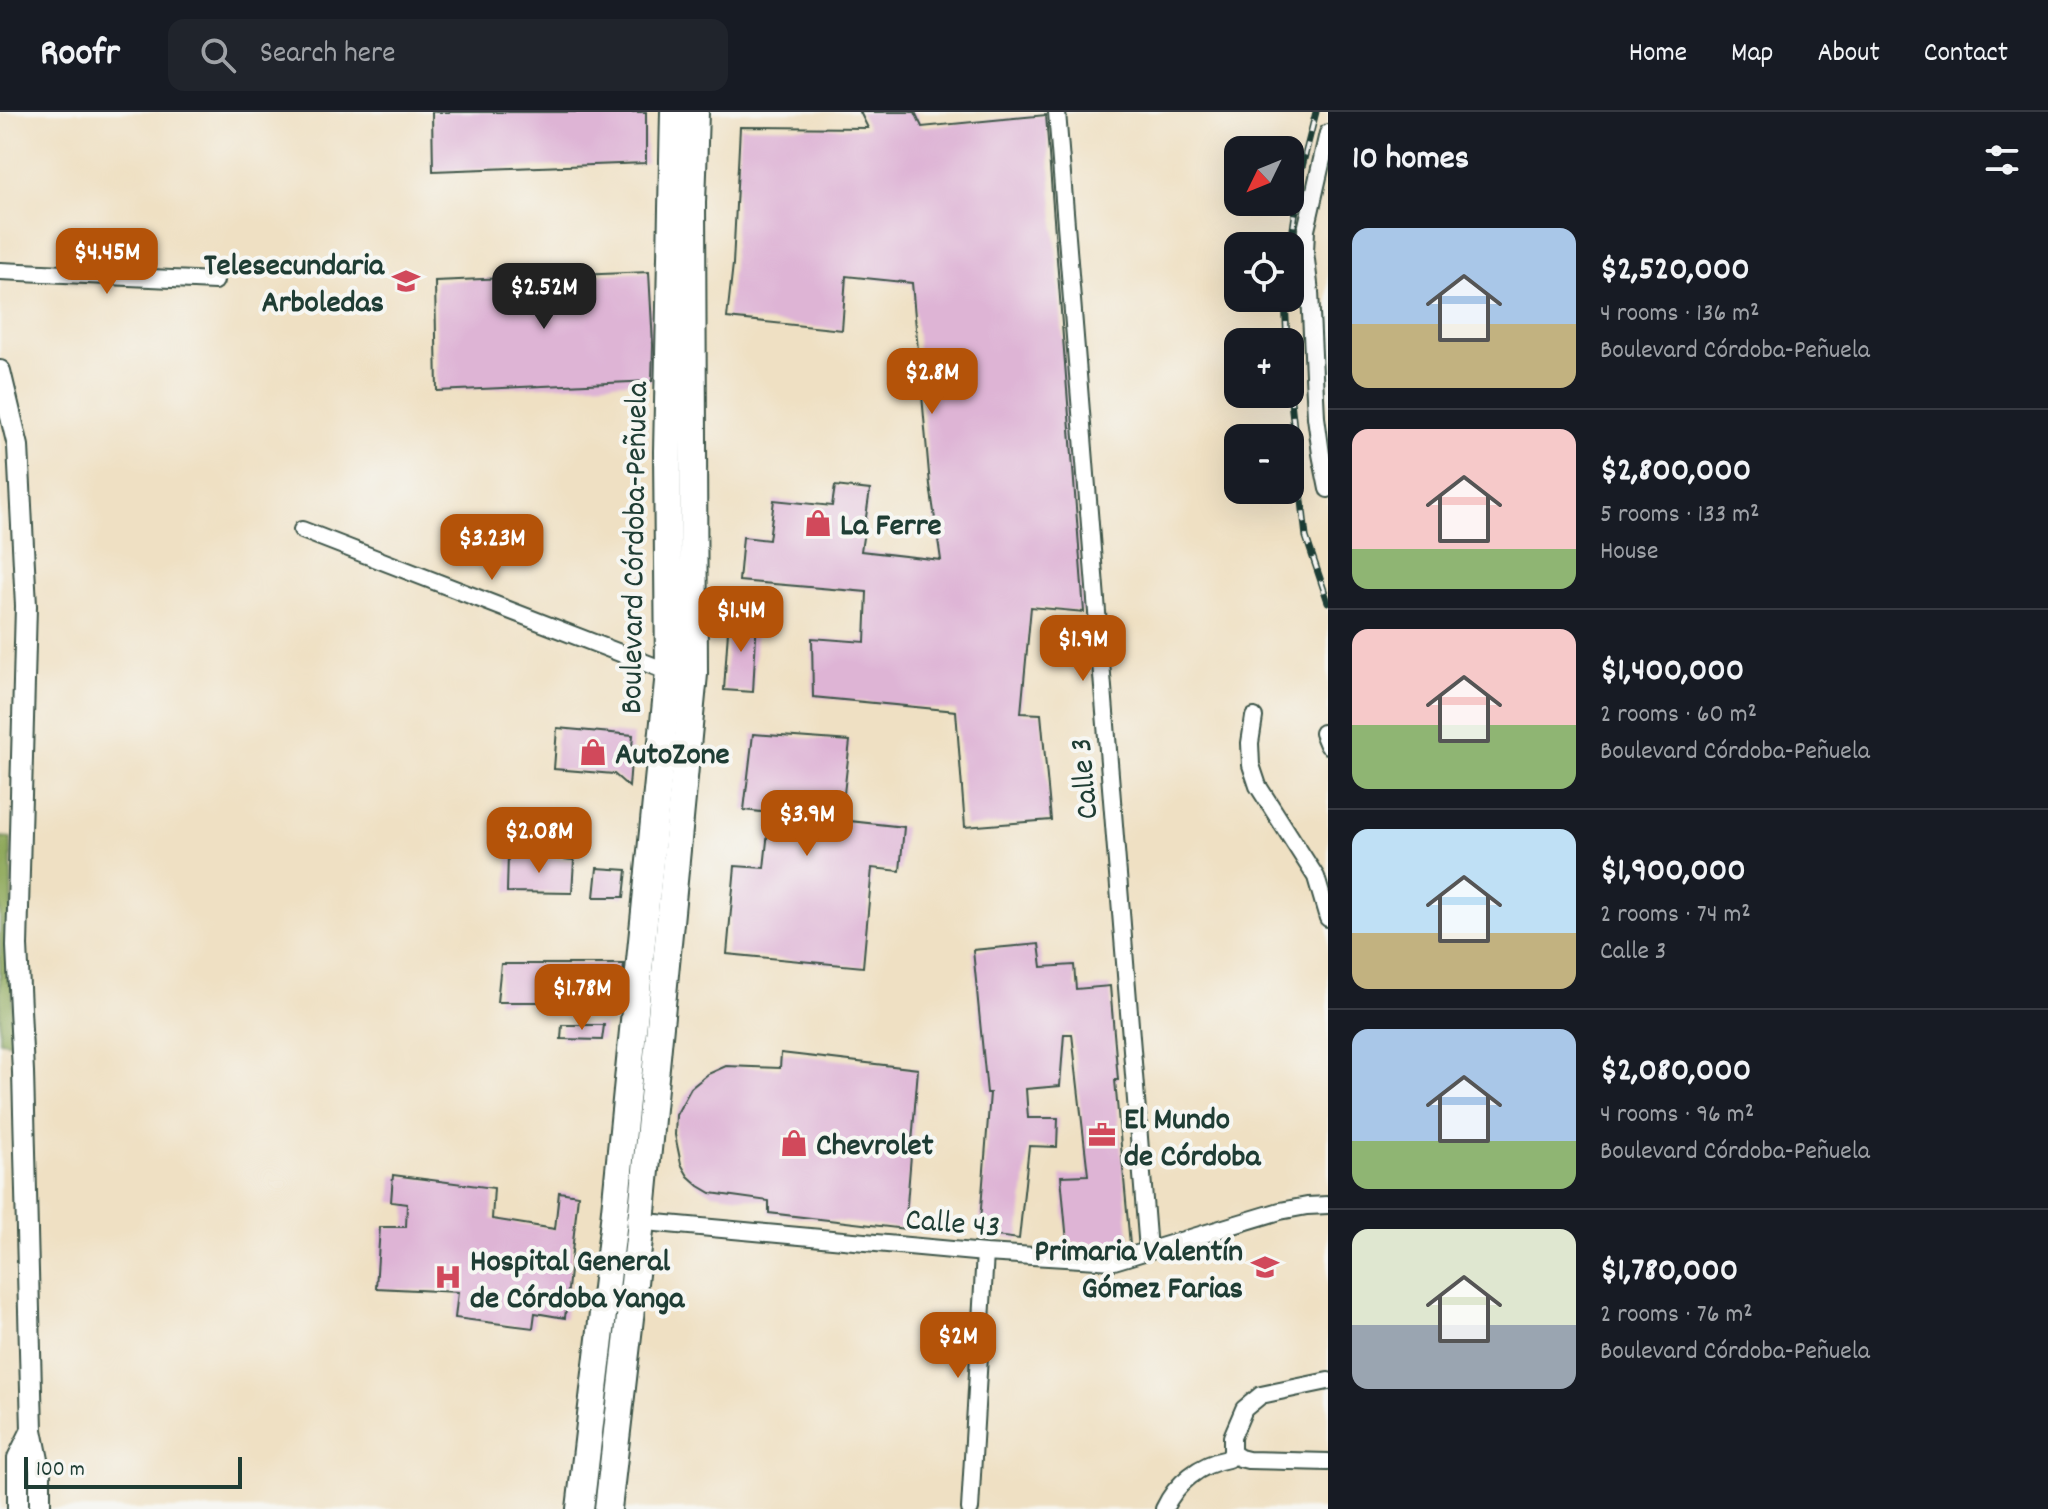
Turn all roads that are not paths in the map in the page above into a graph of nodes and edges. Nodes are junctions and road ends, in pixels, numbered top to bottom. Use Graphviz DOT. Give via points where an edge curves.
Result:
graph roads {
  1 [pos="674,112"];
  2 [pos="695,112"];
  3 [pos="1057,112"];
  4 [pos="1328,133"];
  5 [pos="0,271"];
  6 [pos="215,281"];
  7 [pos="0,371"];
  8 [pos="1328,489"];
  9 [pos="302,530"];
  10 [pos="681,673"];
  11 [pos="1254,717"];
  12 [pos="1328,918"];
  13 [pos="1328,1205"];
  14 [pos="614,1220"];
  15 [pos="641,1222"];
  16 [pos="1148,1250"];
  17 [pos="985,1253"];
  18 [pos="1328,1381"];
  19 [pos="32,1430"];
  20 [pos="1232,1453"];
  21 [pos="1328,1462"];
  22 [pos="18,1509"];
  23 [pos="40,1509"];
  24 [pos="580,1509"];
  25 [pos="608,1509"];
  26 [pos="970,1509"];
  27 [pos="1164,1509"];
  1 -- 10 [label="main road, Boulevard Córdoba-Peñuela" via="667,452"];
  2 -- 10 [label="main road, Boulevard Córdoba-Peñuela"];
  3 -- 16 [label="street, Calle 3"];
  4 -- 8 [label="street" via="1305,252 1316,417"];
  5 -- 6 [label="street"];
  7 -- 19 [label="street" via="18,446 26,606 17,946"];
  9 -- 10 [label="street"];
  10 -- 14 [label="main road, Boulevard Córdoba-Peñuela"];
  10 -- 15 [label="main road, Boulevard Córdoba-Peñuela"];
  11 -- 12 [label="street" via="1251,765 1258,786 1316,877"];
  13 -- 16 [label="street, Calle 43" via="1280,1211"];
  14 -- 15 [label="street, Calle 43"];
  14 -- 24 [label="main road, Boulevard Córdoba-Peñuela"];
  15 -- 17 [label="street, Calle 43"];
  15 -- 25 [label="main road, Boulevard Córdoba-Peñuela"];
  16 -- 17 [label="street, Calle 43" via="1114,1261"];
  17 -- 26 [label="street"];
  18 -- 20 [label="street" via="1261,1395 1244,1409 1232,1437"];
  19 -- 22 [label="street" via="18,1458"];
  19 -- 23 [label="street"];
  20 -- 21 [label="street" via="1248,1460"];
  20 -- 27 [label="street" via="1190,1476"];
}
